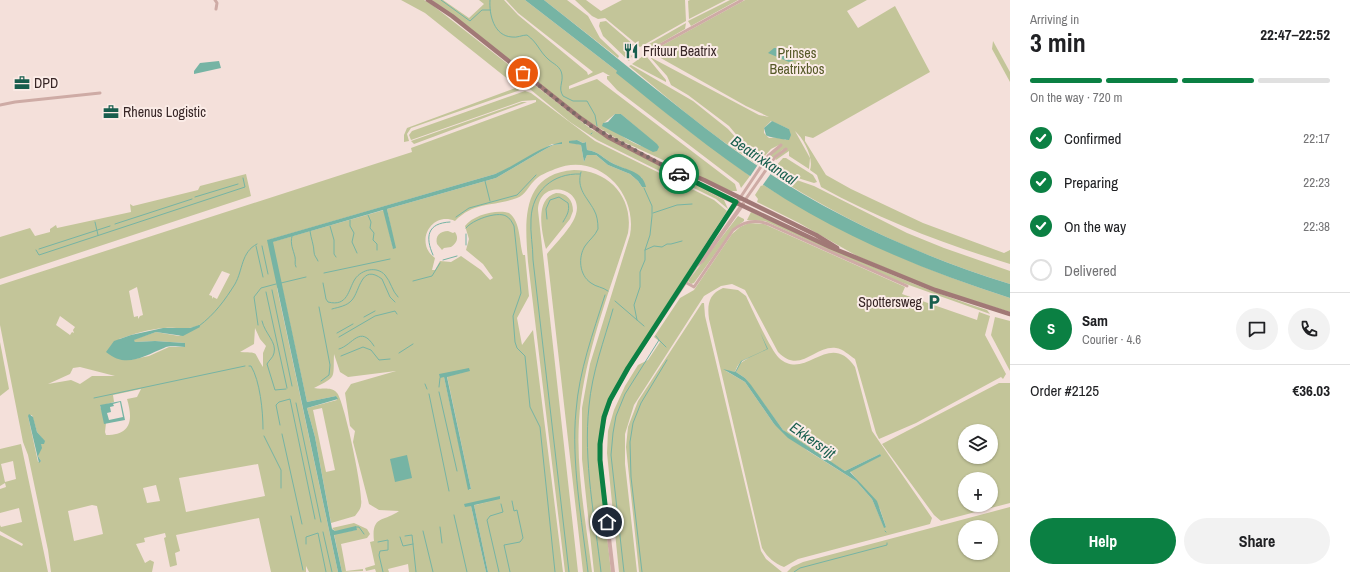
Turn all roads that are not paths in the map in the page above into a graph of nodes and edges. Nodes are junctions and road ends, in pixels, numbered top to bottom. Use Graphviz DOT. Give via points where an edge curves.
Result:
graph roads {
  1 [pos="215,0"];
  2 [pos="428,0"];
  3 [pos="742,0"];
  4 [pos="216,9"];
  5 [pos="649,51"];
  6 [pos="100,93"];
  7 [pos="0,105"];
  8 [pos="781,145"];
  9 [pos="786,149"];
  10 [pos="662,163"];
  11 [pos="740,198"];
  12 [pos="745,200"];
  13 [pos="736,202"];
  14 [pos="741,205"];
  15 [pos="840,250"];
  16 [pos="696,266"];
  17 [pos="685,282"];
  18 [pos="907,286"];
  19 [pos="1010,314"];
  20 [pos="613,572"];
  1 -- 4 [label="street"];
  2 -- 10 [label="main road" via="452,16 589,125"];
  3 -- 5 [label="street"];
  6 -- 7 [label="street"];
  8 -- 11 [label="street" via="768,156"];
  9 -- 12 [label="street" via="774,160"];
  10 -- 11 [label="main road"];
  10 -- 13 [label="main road" via="688,179"];
  11 -- 12 [label="main road"];
  11 -- 13 [label="street"];
  12 -- 14 [label="street"];
  12 -- 15 [label="main road" via="816,235"];
  13 -- 14 [label="main road"];
  13 -- 16 [label="street"];
  14 -- 15 [label="main road"];
  14 -- 16 [label="street"];
  15 -- 19 [label="main road" via="935,290"];
  16 -- 17 [label="street"];
  17 -- 18 [label="street" via="694,287 731,233 746,222 757,221"];
  17 -- 20 [label="street" via="618,384 604,417 600,460"];
}
